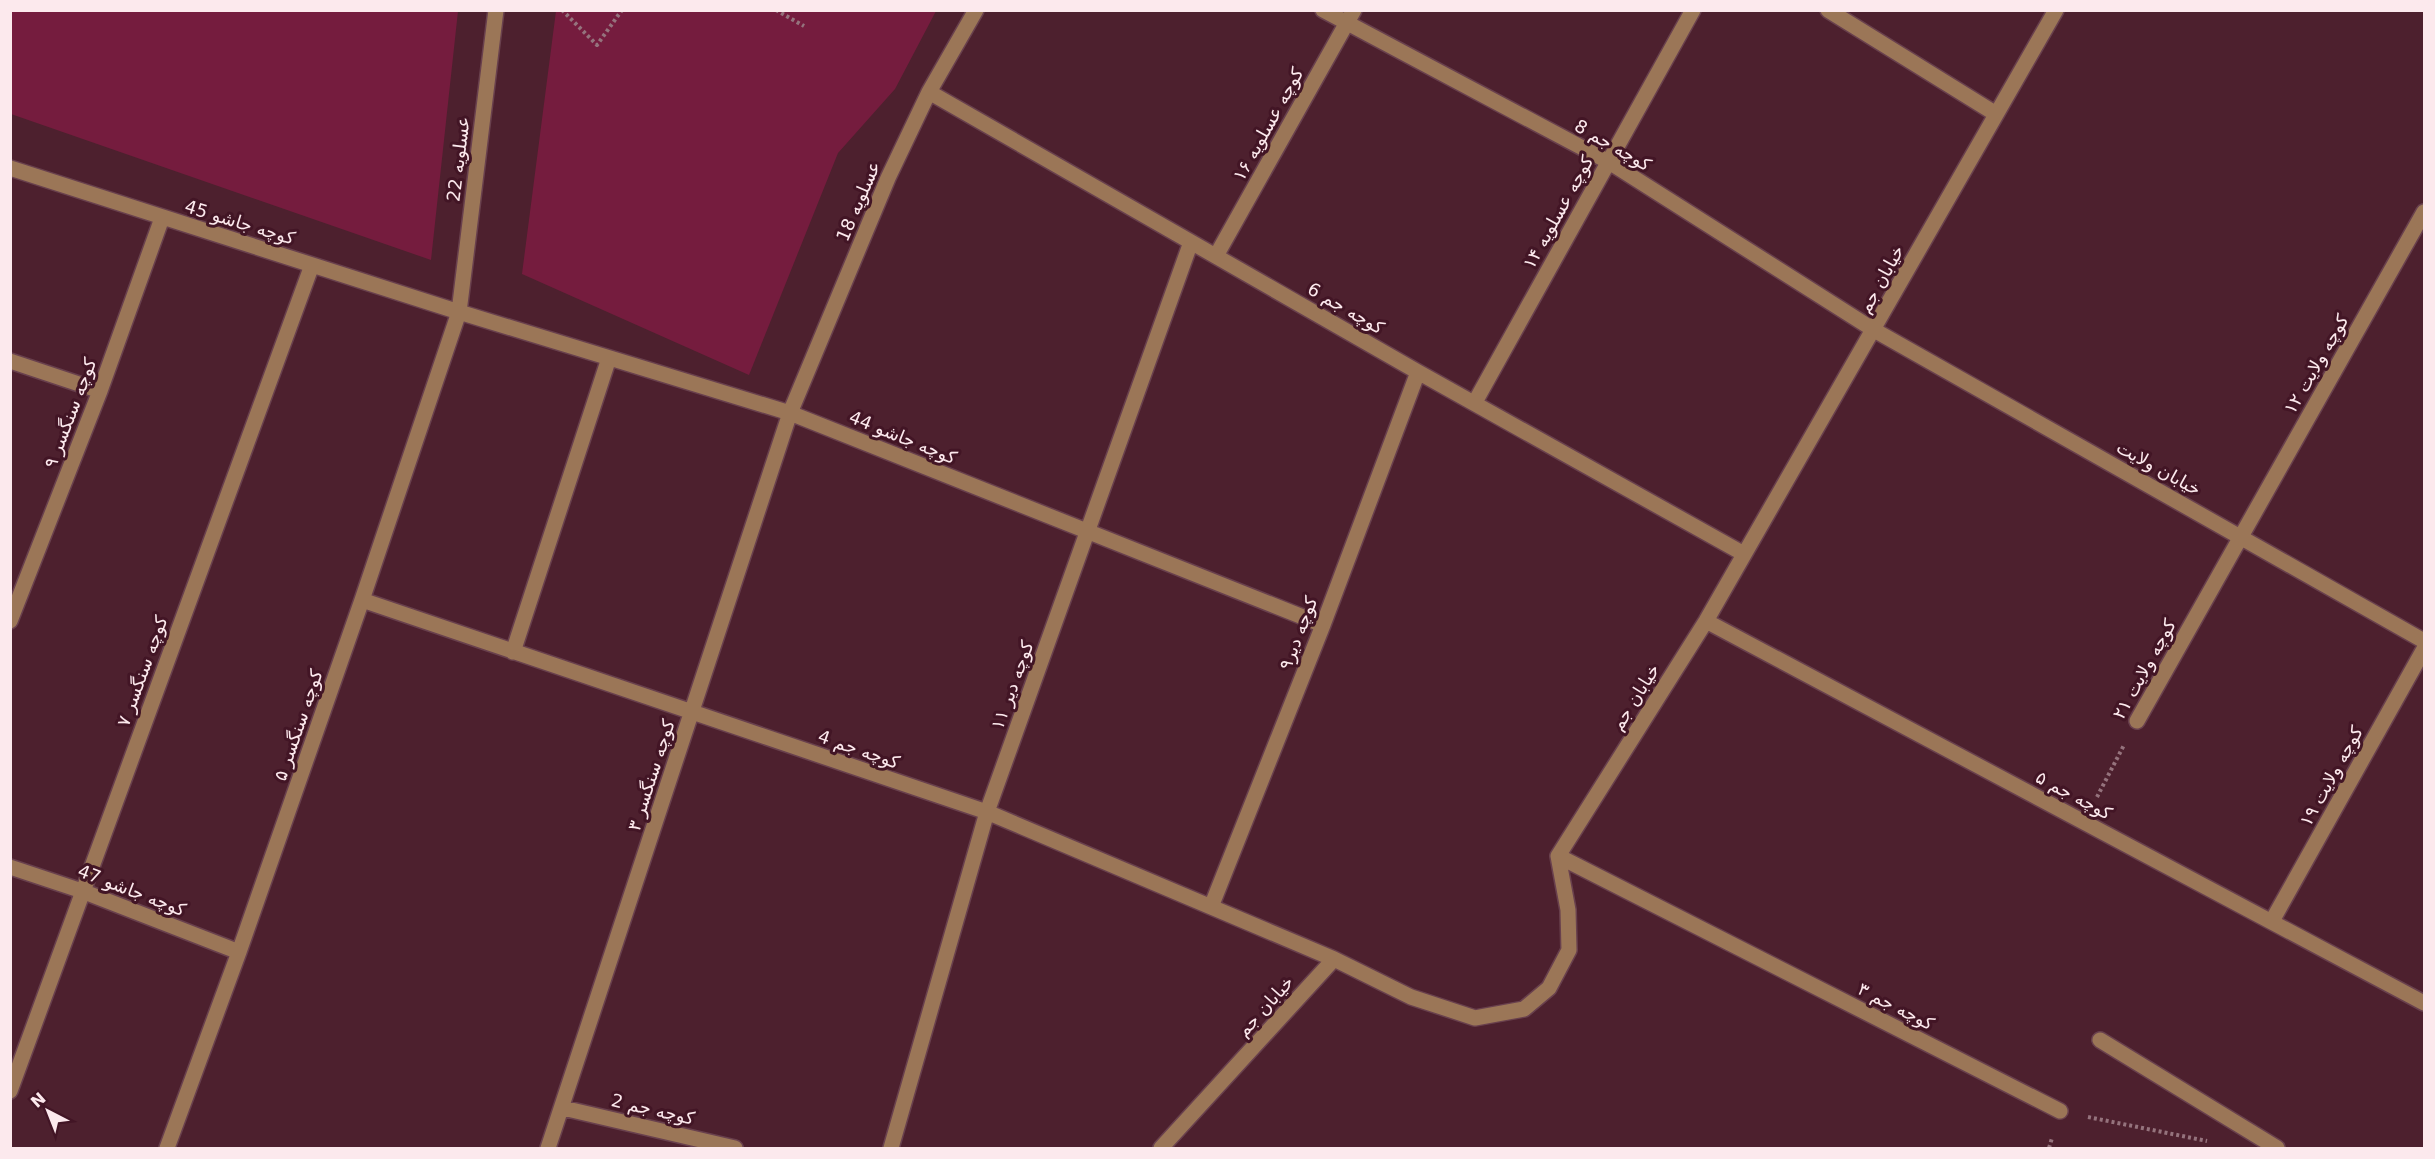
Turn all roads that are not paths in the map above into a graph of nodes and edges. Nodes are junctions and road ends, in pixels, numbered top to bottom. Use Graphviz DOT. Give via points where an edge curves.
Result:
graph roads {
  1 [pos="496,10"];
  2 [pos="976,10"];
  3 [pos="1323,10"];
  4 [pos="1693,10"];
  5 [pos="1828,10"];
  6 [pos="2056,10"];
  7 [pos="1350,17"];
  8 [pos="929,92"];
  9 [pos="1996,114"];
  10 [pos="1609,162"];
  11 [pos="10,168"];
  12 [pos="2424,212"];
  13 [pos="162,218"];
  14 [pos="1191,242"];
  15 [pos="1216,256"];
  16 [pos="312,265"];
  17 [pos="459,312"];
  18 [pos="1874,330"];
  19 [pos="609,358"];
  20 [pos="10,362"];
  21 [pos="1418,372"];
  22 [pos="99,391"];
  23 [pos="1475,402"];
  24 [pos="790,413"];
  25 [pos="1088,532"];
  26 [pos="2241,536"];
  27 [pos="1744,554"];
  28 [pos="362,600"];
  29 [pos="10,621"];
  30 [pos="1706,621"];
  31 [pos="1323,625"];
  32 [pos="2424,641"];
  33 [pos="2424,649"];
  34 [pos="513,652"];
  35 [pos="692,713"];
  36 [pos="2137,721"];
  37 [pos="987,812"];
  38 [pos="1558,856"];
  39 [pos="10,867"];
  40 [pos="82,891"];
  41 [pos="1211,908"];
  42 [pos="2272,921"];
  43 [pos="239,952"];
  44 [pos="1334,959"];
  45 [pos="2424,1001"];
  46 [pos="2100,1040"];
  47 [pos="10,1091"];
  48 [pos="563,1108"];
  49 [pos="2060,1111"];
  50 [pos="167,1149"];
  51 [pos="548,1149"];
  52 [pos="735,1149"];
  53 [pos="891,1149"];
  54 [pos="1161,1149"];
  55 [pos="2277,1149"];
  1 -- 17 [label="street, عسلویه 22"];
  2 -- 8 [label="street, عسلویه 18"];
  3 -- 7 [label="street, کوچه جم 8"];
  4 -- 10 [label="street, کوچه عسلویه ۱۴"];
  5 -- 9 [label="street"];
  6 -- 9 [label="street, خیابان جم"];
  7 -- 10 [label="street, کوچه جم 8"];
  7 -- 15 [label="street, کوچه عسلویه ۱۶"];
  8 -- 14 [label="street, کوچه جم 6"];
  8 -- 24 [label="street, عسلویه 18" via="888,178"];
  9 -- 18 [label="street, خیابان جم"];
  10 -- 18 [label="street, کوچه جم 8"];
  10 -- 23 [label="street, کوچه عسلویه ۱۴"];
  11 -- 13 [label="street, کوچه جاشو 45"];
  12 -- 26 [label="street, کوچه ولایت ۱۲"];
  13 -- 16 [label="street, کوچه جاشو 45"];
  13 -- 22 [label="street, کوچه سنگسر ۹"];
  14 -- 15 [label="street, کوچه جم 6"];
  14 -- 25 [label="street, کوچه دیر ۱۱"];
  15 -- 21 [label="street, کوچه جم 6"];
  16 -- 17 [label="street, کوچه جاشو 45"];
  16 -- 40 [label="street, کوچه سنگسر ۷"];
  17 -- 19 [label="street, کوچه جاشو 44"];
  17 -- 28 [label="street, کوچه سنگسر ۵"];
  18 -- 26 [label="street, خیابان ولایت"];
  18 -- 27 [label="street, خیابان جم"];
  19 -- 24 [label="street, کوچه جاشو 44"];
  19 -- 34 [label="street"];
  20 -- 22 [label="street"];
  21 -- 23 [label="street, کوچه جم 6"];
  21 -- 31 [label="street, کوچه دیر۹"];
  22 -- 29 [label="street, کوچه سنگسر ۹"];
  23 -- 27 [label="street, کوچه جم 6"];
  24 -- 25 [label="street, کوچه جاشو 44"];
  24 -- 35 [label="street, کوچه سنگسر ۳"];
  25 -- 31 [label="street, کوچه جاشو 44"];
  25 -- 37 [label="street, کوچه دیر ۱۱"];
  26 -- 32 [label="street, خیابان ولایت"];
  26 -- 36 [label="street, کوچه ولایت ۲۱"];
  27 -- 30 [label="street, خیابان جم"];
  28 -- 34 [label="street, کوچه جم 4"];
  28 -- 43 [label="street, کوچه سنگسر ۵"];
  30 -- 38 [label="street, خیابان جم"];
  30 -- 42 [label="street, کوچه جم ۵"];
  31 -- 41 [label="street, کوچه دیر۹"];
  33 -- 42 [label="street, کوچه ولایت ۱۹"];
  34 -- 35 [label="street, کوچه جم 4"];
  35 -- 37 [label="street, کوچه جم 4"];
  35 -- 48 [label="street, کوچه سنگسر ۳"];
  37 -- 41 [label="street, کوچه جم 4"];
  37 -- 53 [label="street, کوچه دیر ۱۱"];
  38 -- 44 [label="street" via="1568,910 1569,950 1550,988 1524,1009 1475,1018 1411,997"];
  38 -- 49 [label="street, کوچه جم ۳"];
  39 -- 40 [label="street, کوچه جاشو 47"];
  40 -- 43 [label="street, کوچه جاشو 47"];
  40 -- 47 [label="street, کوچه سنگسر ۷"];
  41 -- 44 [label="street, کوچه جم 4"];
  42 -- 45 [label="street, کوچه جم ۵"];
  43 -- 50 [label="street, کوچه سنگسر ۵"];
  44 -- 54 [label="street, خیابان جم"];
  46 -- 55 [label="street"];
  48 -- 51 [label="street, کوچه سنگسر ۳"];
  48 -- 52 [label="street, کوچه جم 2"];
}
